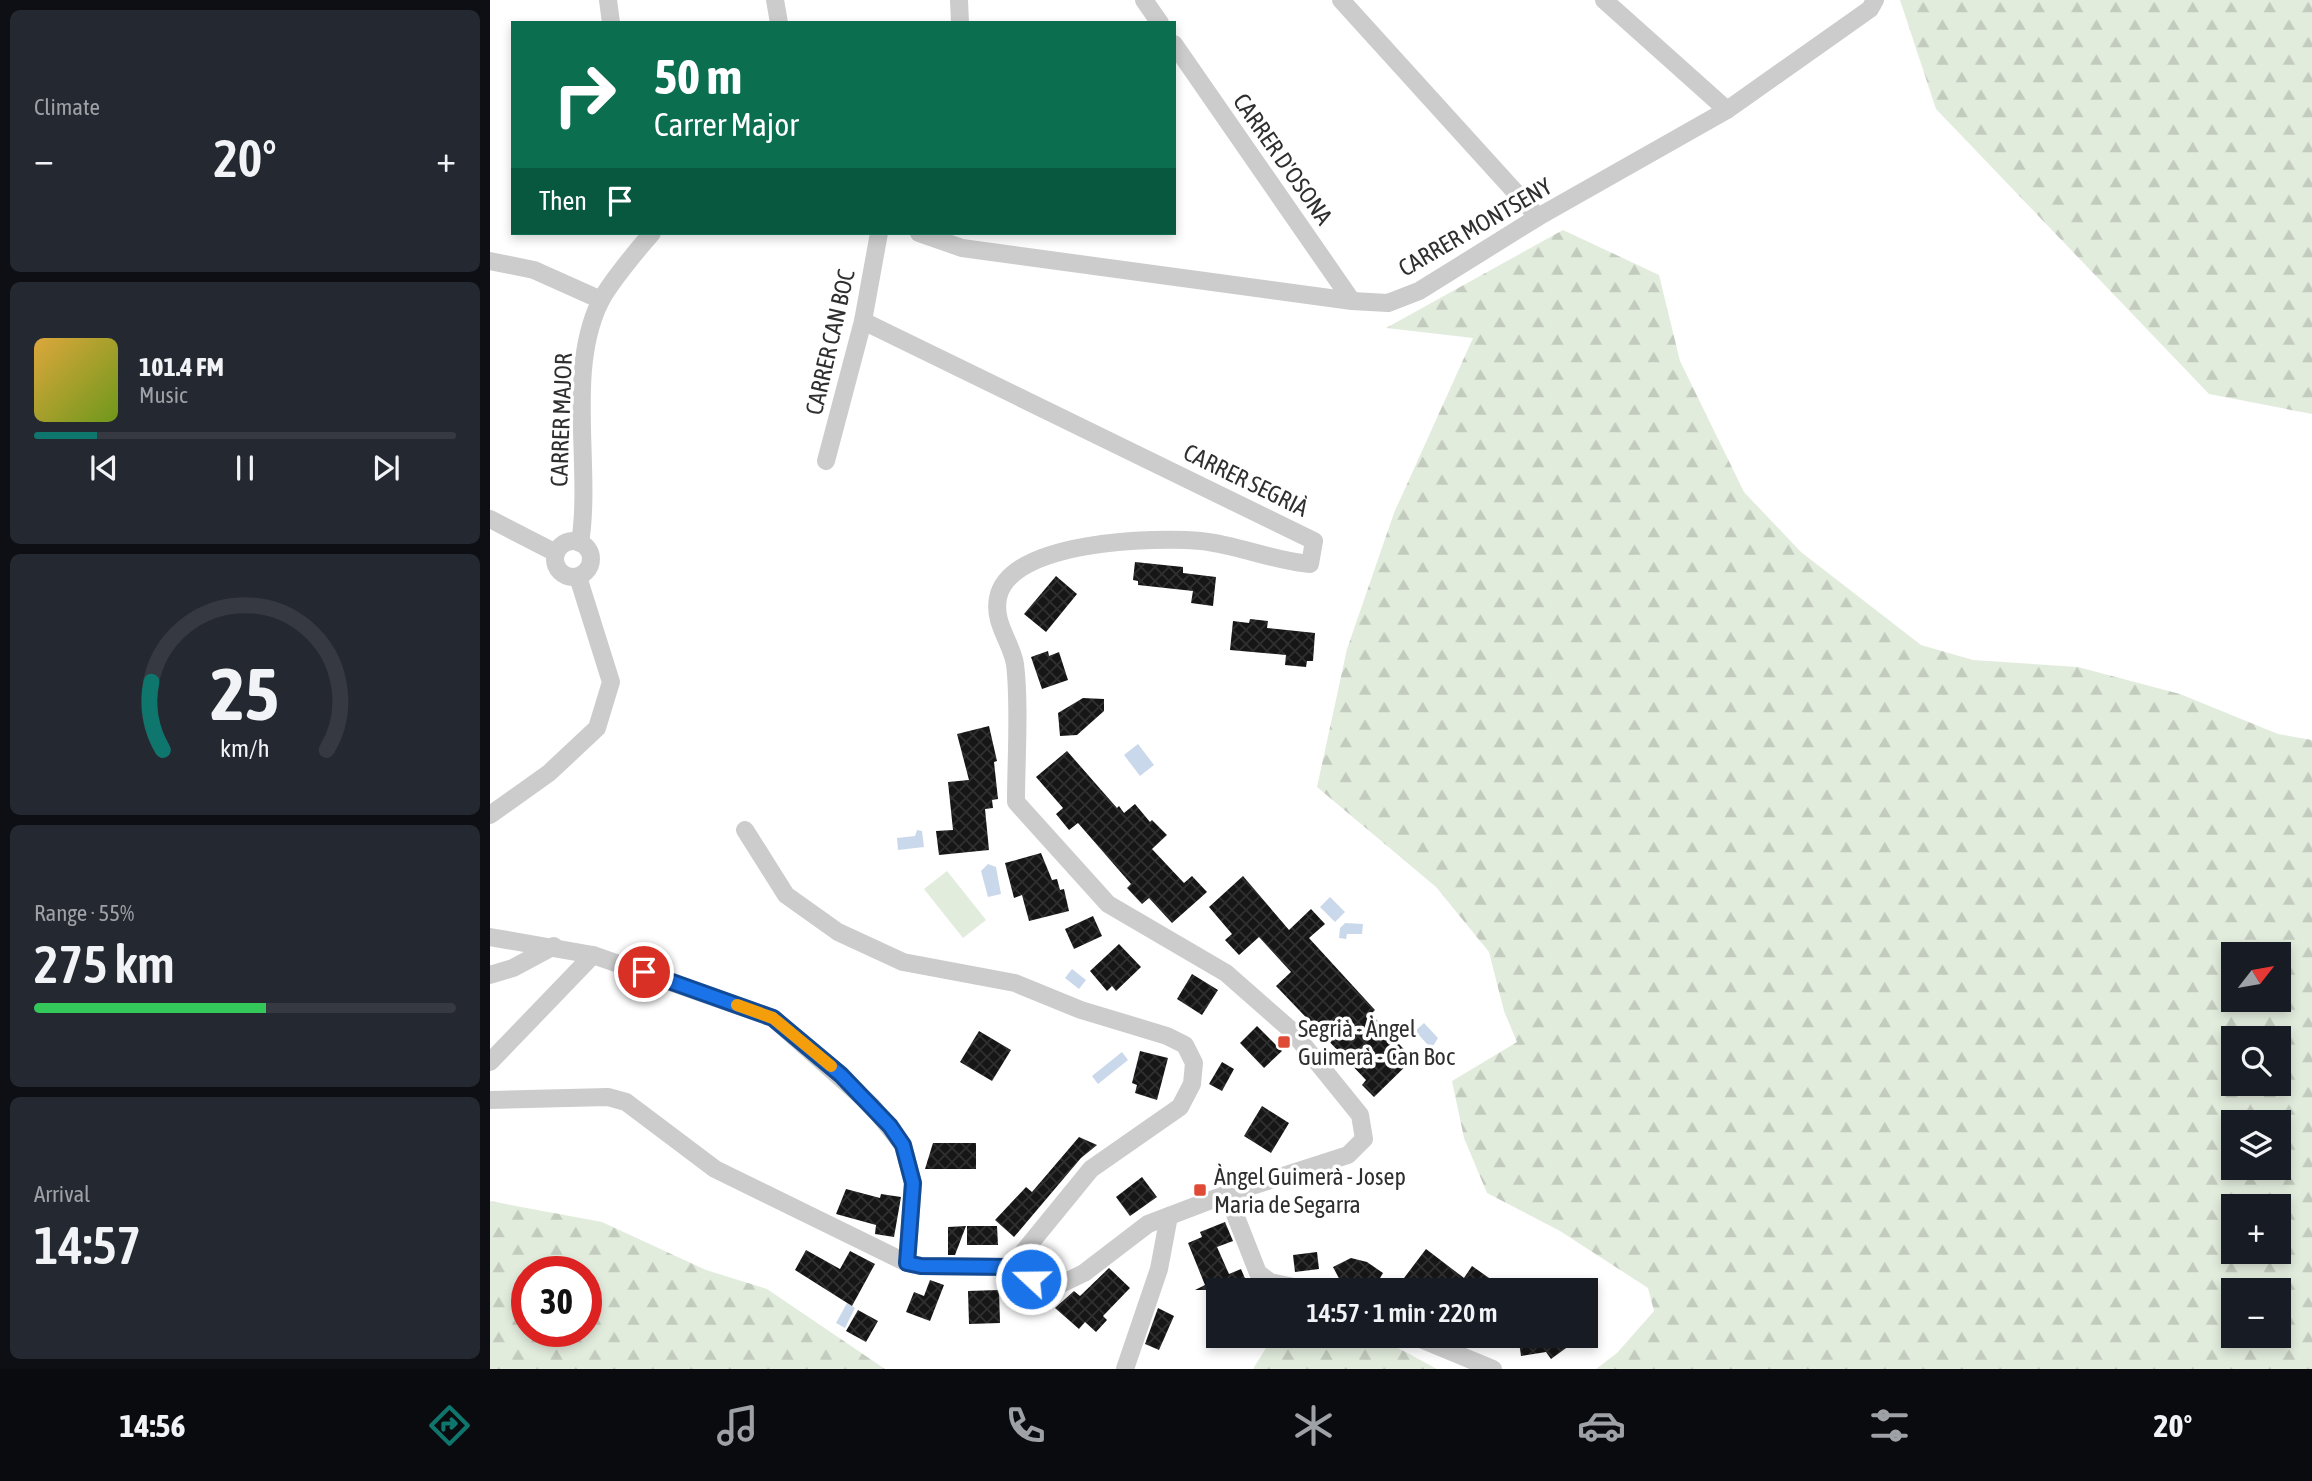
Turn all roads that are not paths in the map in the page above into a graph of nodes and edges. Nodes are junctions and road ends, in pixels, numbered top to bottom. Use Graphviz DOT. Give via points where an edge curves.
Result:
graph roads {
  1 [pos="608,0"];
  2 [pos="775,0"];
  3 [pos="958,0"];
  4 [pos="1144,0"];
  5 [pos="1341,0"];
  6 [pos="1604,0"];
  7 [pos="1875,0"];
  8 [pos="611,21"];
  9 [pos="779,21"];
  10 [pos="960,21"];
  11 [pos="1159,21"];
  12 [pos="1176,47"];
  13 [pos="1727,110"];
  14 [pos="1538,217"];
  15 [pos="879,235"];
  16 [pos="925,235"];
  17 [pos="990,235"];
  18 [pos="644,237"];
  19 [pos="993,252"];
  20 [pos="490,261"];
  21 [pos="601,300"];
  22 [pos="1352,301"];
  23 [pos="863,321"];
  24 [pos="827,461"];
  25 [pos="490,519"];
  26 [pos="580,543"];
  27 [pos="556,553"];
  28 [pos="578,577"];
  29 [pos="490,815"];
  30 [pos="745,830"];
  31 [pos="490,937"];
  32 [pos="554,946"];
  33 [pos="593,955"];
  34 [pos="490,975"];
  35 [pos="490,1062"];
  36 [pos="490,1100"];
  37 [pos="1227,1194"];
  38 [pos="1170,1216"];
  39 [pos="907,1263"];
  40 [pos="1011,1267"];
  41 [pos="1265,1278"];
  42 [pos="1442,1348"];
  43 [pos="1125,1369"];
  44 [pos="1493,1369"];
  1 -- 8 [label="street"];
  2 -- 9 [label="street"];
  3 -- 10 [label="street"];
  4 -- 11 [label="street"];
  5 -- 14 [label="street"];
  6 -- 13 [label="street"];
  7 -- 13 [label="street, CARRER MONTSENY" via="1870,9"];
  12 -- 22 [label="street, CARRER D'OSONA"];
  13 -- 14 [label="street, CARRER MONTSENY"];
  14 -- 22 [label="street, CARRER MONTSENY" via="1419,291 1388,303"];
  15 -- 23 [label="street, CARRER CAN BOC"];
  16 -- 19 [label="street, CARRER MONTSENY" via="962,248"];
  17 -- 19 [label="street"];
  18 -- 21 [label="street, CARRER MAJOR"];
  19 -- 22 [label="street, CARRER MONTSENY"];
  20 -- 21 [label="street" via="545,274"];
  21 -- 26 [label="street, CARRER MAJOR" via="584,373"];
  23 -- 24 [label="street, CARRER CAN BOC"];
  23 -- 37 [label="street, CARRER SEGRIÀ" via="1314,541 1310,564 1200,541 1139,541 1053,552 1010,575 998,597 1000,627 1014,662 1016,802 1108,904 1226,973 1292,1031 1360,1115 1364,1139 1348,1155"];
  25 -- 27 [label="street"];
  26 -- 27 [label="street" via="565,543"];
  26 -- 28 [label="street" via="588,549 591,561"];
  27 -- 28 [label="street" via="559,571"];
  28 -- 29 [label="street" via="611,682 597,728 549,773"];
  30 -- 40 [label="street" via="786,895 838,932 903,961 1015,983 1185,1045 1194,1063 1192,1084 1180,1107 1091,1169"];
  31 -- 32 [label="street"];
  32 -- 33 [label="street"];
  32 -- 34 [label="street"];
  33 -- 35 [label="street"];
  33 -- 39 [label="street" via="773,1018 872,1105 890,1126 910,1163 913,1183"];
  36 -- 39 [label="street" via="608,1097 626,1102 715,1169"];
  37 -- 38 [label="street"];
  37 -- 41 [label="street" via="1258,1273"];
  38 -- 40 [label="street" via="1148,1224 1084,1273 1061,1284 1042,1283"];
  38 -- 43 [label="street" via="1159,1269"];
  39 -- 40 [label="street"];
  42 -- 44 [label="street"];
}
